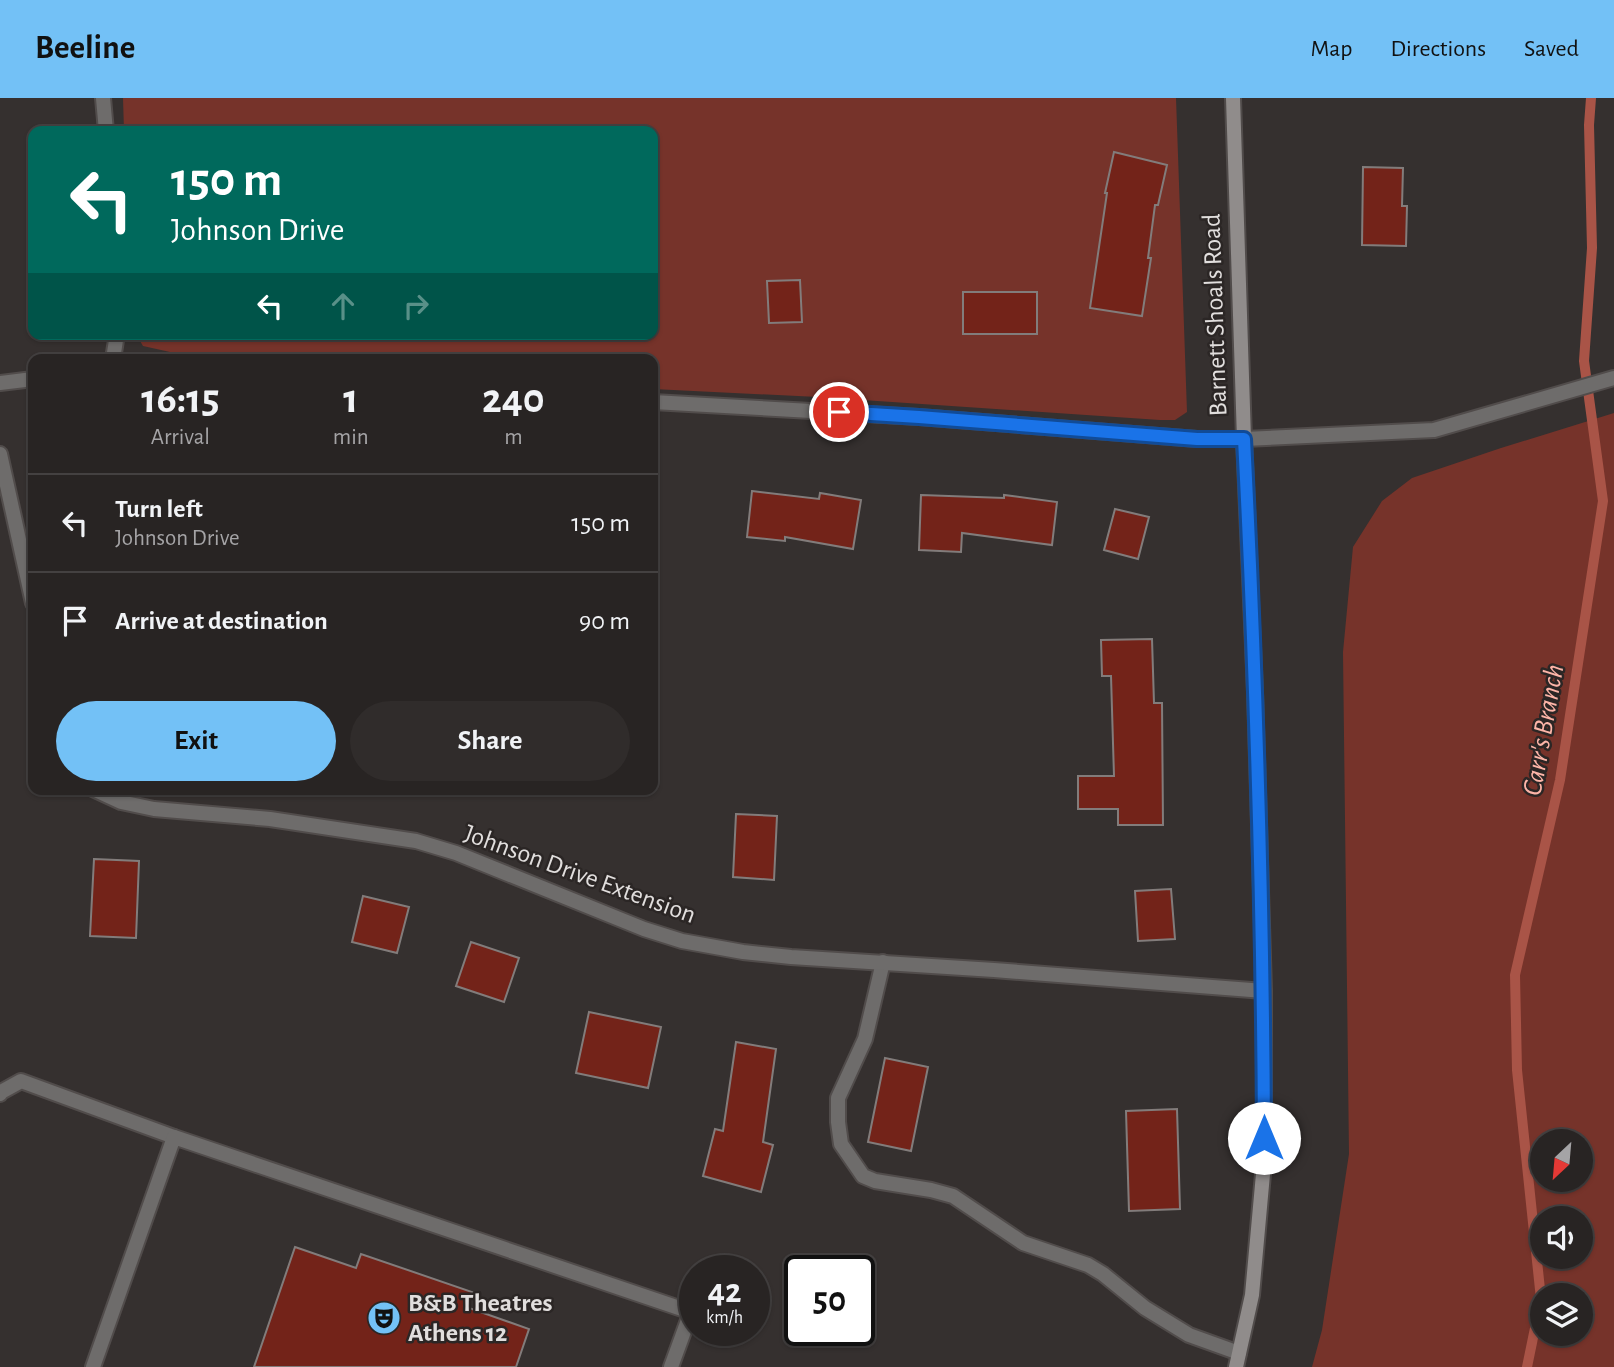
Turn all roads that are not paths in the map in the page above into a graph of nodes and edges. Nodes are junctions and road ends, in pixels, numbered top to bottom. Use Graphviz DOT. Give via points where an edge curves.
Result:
graph roads {
  1 [pos="103,98"];
  2 [pos="1233,98"];
  3 [pos="106,126"];
  4 [pos="1612,379"];
  5 [pos="28,380"];
  6 [pos="0,383"];
  7 [pos="658,402"];
  8 [pos="1244,439"];
  9 [pos="0,454"];
  10 [pos="28,580"];
  11 [pos="106,795"];
  12 [pos="883,962"];
  13 [pos="1264,991"];
  14 [pos="0,1094"];
  15 [pos="174,1136"];
  16 [pos="1237,1360"];
  17 [pos="93,1367"];
  18 [pos="671,1367"];
  1 -- 3 [label="street"];
  2 -- 8 [label="main road, Barnett Shoals Road"];
  4 -- 8 [label="street" via="1434,430"];
  5 -- 6 [label="street"];
  7 -- 8 [label="street"];
  8 -- 13 [label="main road, Barnett Shoals Road"];
  9 -- 10 [label="street"];
  11 -- 12 [label="street, Johnson Drive Extension" via="154,808 270,819 416,841 682,941 743,952"];
  12 -- 13 [label="street, Johnson Drive Extension"];
  12 -- 16 [label="street" via="865,1039 838,1098 841,1143 863,1175 953,1196 1023,1243 1088,1265 1145,1308"];
  13 -- 16 [label="main road, Barnett Shoals Road" via="1264,1163 1252,1295"];
  14 -- 15 [label="street" via="21,1081"];
  15 -- 17 [label="street"];
  15 -- 18 [label="street" via="691,1312"];
}
